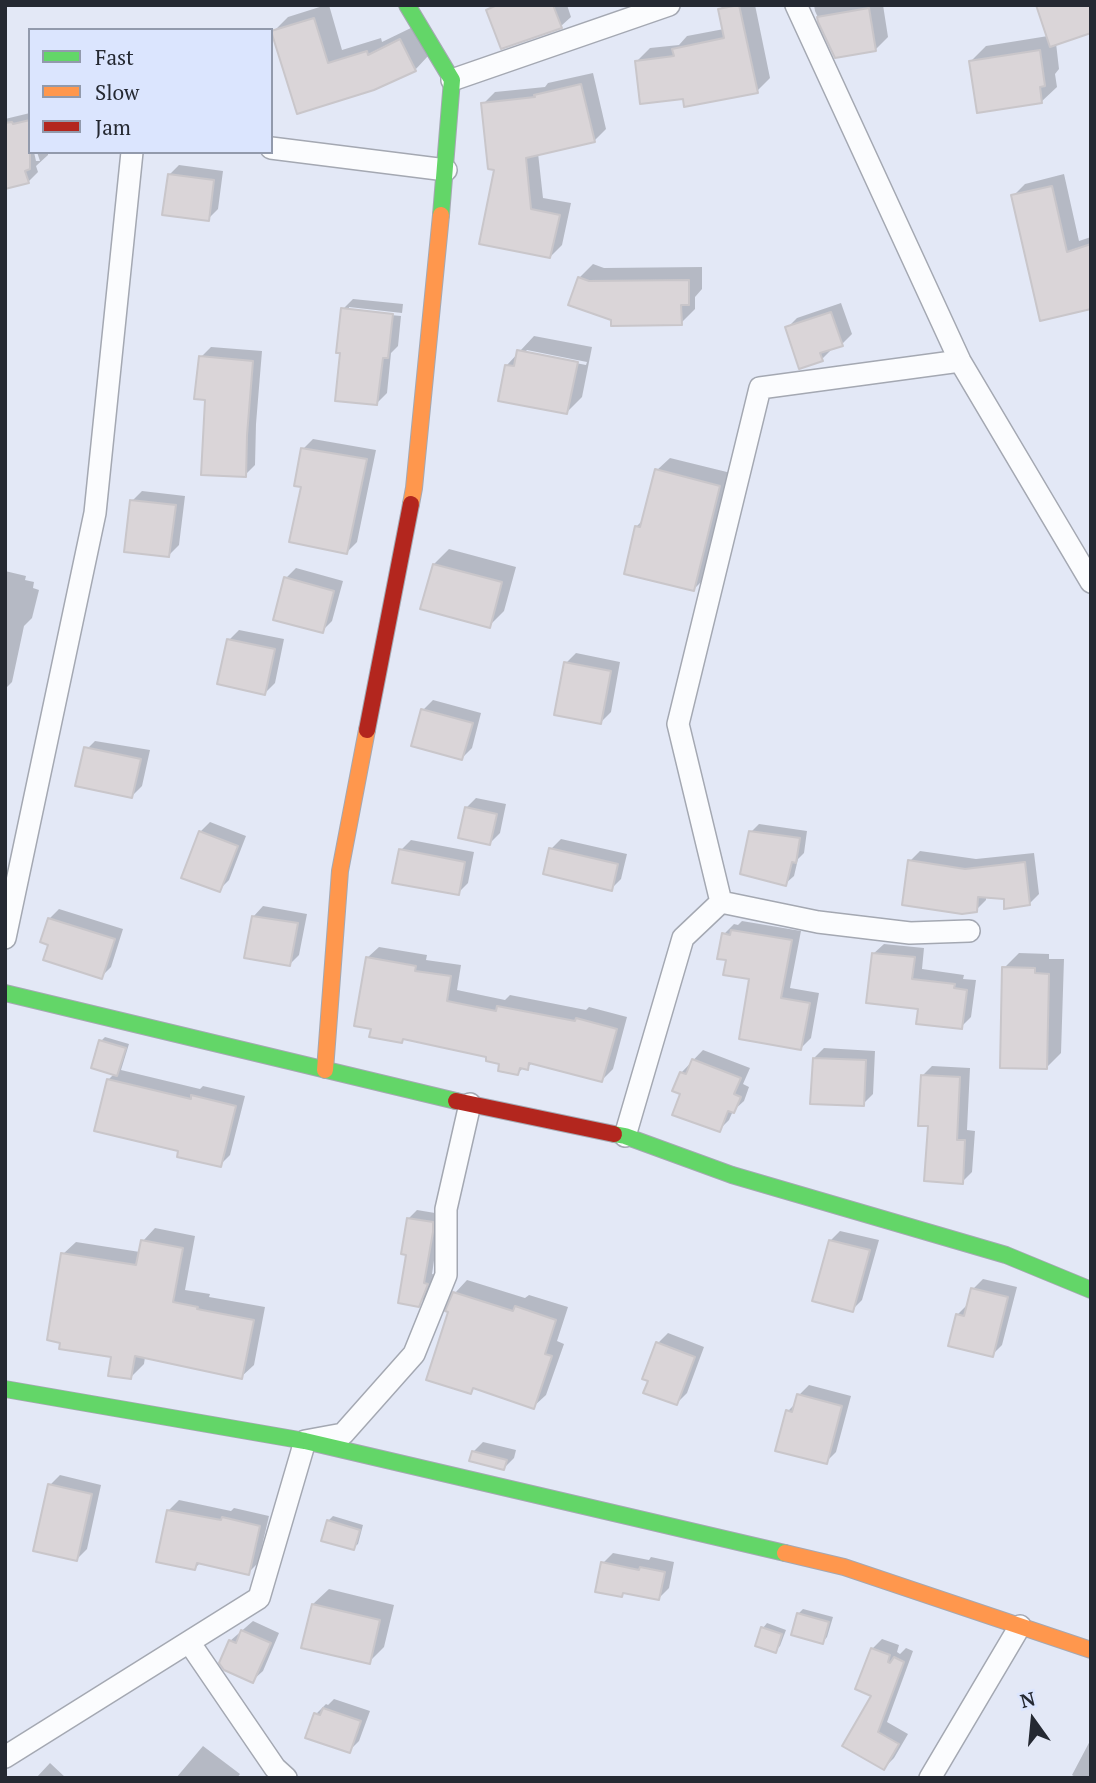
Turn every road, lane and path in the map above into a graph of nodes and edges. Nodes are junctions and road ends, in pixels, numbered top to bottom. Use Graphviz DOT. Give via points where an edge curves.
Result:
graph roads {
  1 [pos="407,5"];
  2 [pos="669,5"];
  3 [pos="796,5"];
  4 [pos="452,80"];
  5 [pos="273,148"];
  6 [pos="132,154"];
  7 [pos="446,170"];
  8 [pos="960,361"];
  9 [pos="1091,582"];
  10 [pos="721,902"];
  11 [pos="969,931"];
  12 [pos="5,938"];
  13 [pos="5,993"];
  14 [pos="325,1070"];
  15 [pos="470,1104"];
  16 [pos="625,1136"];
  17 [pos="1091,1290"];
  18 [pos="5,1389"];
  19 [pos="305,1441"];
  20 [pos="1020,1626"];
  21 [pos="189,1642"];
  22 [pos="1091,1650"];
  23 [pos="5,1757"];
  24 [pos="286,1778"];
  25 [pos="930,1778"];
  1 -- 4 [label="street"];
  2 -- 4 [label="street"];
  3 -- 8 [label="street"];
  4 -- 7 [label="street"];
  5 -- 7 [label="street"];
  6 -- 12 [label="street" via="94,513"];
  7 -- 14 [label="street" via="414,488 340,872"];
  8 -- 9 [label="street"];
  8 -- 10 [label="street" via="760,387 678,723"];
  10 -- 11 [label="street" via="858,927 910,933"];
  10 -- 16 [label="street" via="683,939"];
  13 -- 14 [label="street"];
  14 -- 15 [label="street"];
  15 -- 16 [label="street"];
  15 -- 19 [label="street" via="446,1209 446,1275 414,1354 343,1434"];
  16 -- 17 [label="street" via="733,1175 1006,1255"];
  18 -- 19 [label="street"];
  19 -- 20 [label="street" via="844,1567"];
  19 -- 21 [label="street" via="259,1598"];
  20 -- 22 [label="street"];
  20 -- 25 [label="street"];
  21 -- 23 [label="street"];
  21 -- 24 [label="street"];
}
